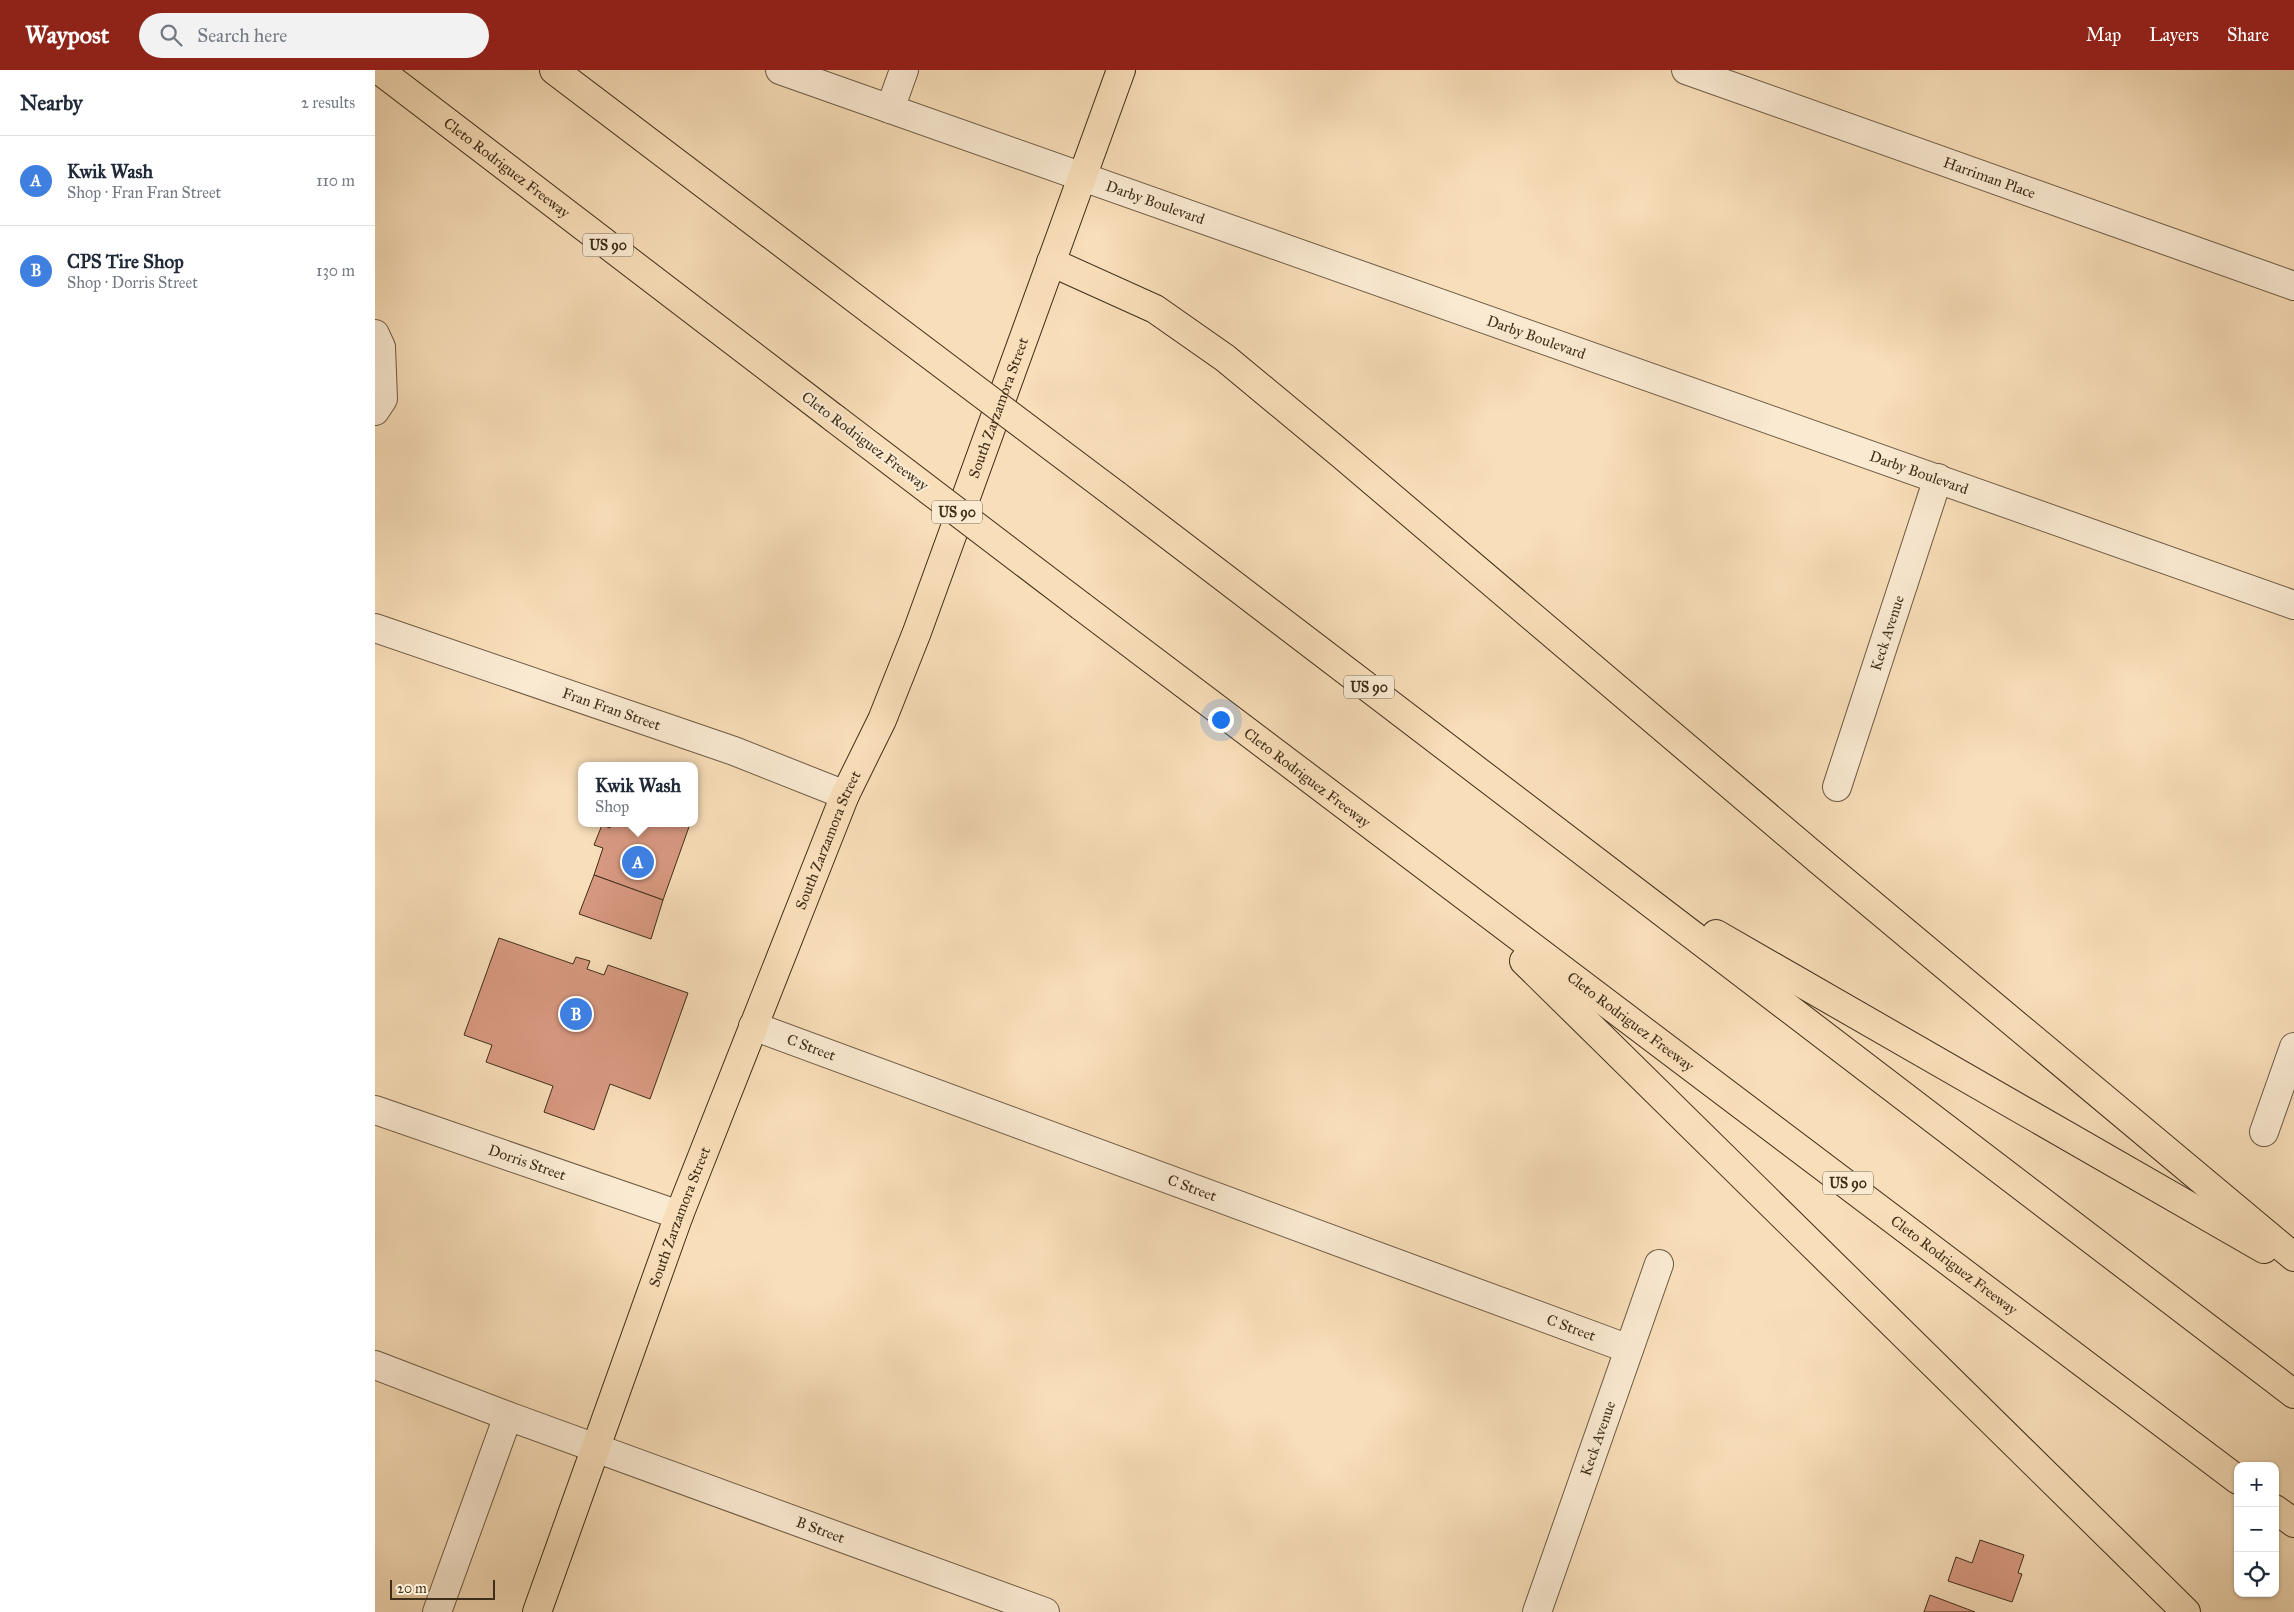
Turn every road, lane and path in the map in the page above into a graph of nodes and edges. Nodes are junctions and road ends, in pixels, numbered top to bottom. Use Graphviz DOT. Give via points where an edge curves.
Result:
graph roads {
  1 [pos="379,70"];
  2 [pos="554,70"];
  3 [pos="780,70"];
  4 [pos="904,70"];
  5 [pos="1121,70"];
  6 [pos="1686,70"];
  7 [pos="890,109"];
  8 [pos="1083,176"];
  9 [pos="1051,262"];
  10 [pos="2294,286"];
  11 [pos="375,334"];
  12 [pos="375,411"];
  13 [pos="1938,478"];
  14 [pos="2294,605"];
  15 [pos="375,628"];
  16 [pos="1837,787"];
  17 [pos="845,795"];
  18 [pos="1622,880"];
  19 [pos="1454,891"];
  20 [pos="753,1026"];
  21 [pos="2294,1047"];
  22 [pos="375,1110"];
  23 [pos="2264,1132"];
  24 [pos="679,1215"];
  25 [pos="2294,1257"];
  26 [pos="1659,1264"];
  27 [pos="2294,1266"];
  28 [pos="1629,1349"];
  29 [pos="375,1365"];
  30 [pos="2294,1394"];
  31 [pos="508,1416"];
  32 [pos="596,1449"];
  33 [pos="2234,1477"];
  34 [pos="2279,1512"];
  35 [pos="2294,1523"];
  36 [pos="437,1612"];
  37 [pos="537,1612"];
  38 [pos="1045,1612"];
  39 [pos="1537,1612"];
  40 [pos="2186,1612"];
  1 -- 19 [label="main road, Cleto Rodriguez Freeway / US 90, bridge"];
  2 -- 18 [label="main road, US 90, bridge"];
  3 -- 7 [label="street, Darby Boulevard"];
  4 -- 7 [label="street"];
  5 -- 8 [label="main road, South Zarzamora Street"];
  6 -- 10 [label="street, Harriman Place"];
  7 -- 8 [label="street, Darby Boulevard"];
  8 -- 9 [label="main road, South Zarzamora Street"];
  8 -- 13 [label="street, Darby Boulevard"];
  9 -- 17 [label="main road, South Zarzamora Street" via="917,632 882,720"];
  9 -- 25 [label="main road" via="1155,309 1225,358"];
  11 -- 12 [label="street" via="381,347 383,400"];
  13 -- 14 [label="street, Darby Boulevard"];
  13 -- 16 [label="street, Keck Avenue"];
  15 -- 17 [label="street, Fran Fran Street" via="734,751"];
  17 -- 20 [label="main road, South Zarzamora Street"];
  18 -- 27 [label="main road"];
  18 -- 30 [label="main road, US 90"];
  19 -- 33 [label="main road, Cleto Rodriguez Freeway / US 90" via="1884,1210"];
  19 -- 40 [label="main road"];
  20 -- 24 [label="main road, South Zarzamora Street"];
  20 -- 28 [label="street, C Street"];
  21 -- 23 [label="street"];
  22 -- 24 [label="street, Dorris Street"];
  24 -- 32 [label="main road, South Zarzamora Street"];
  26 -- 28 [label="street, Keck Avenue"];
  28 -- 39 [label="street, Keck Avenue"];
  29 -- 31 [label="street, B Street"];
  31 -- 32 [label="street, B Street"];
  31 -- 36 [label="street"];
  32 -- 37 [label="main road, South Zarzamora Street"];
  32 -- 38 [label="street, B Street"];
  34 -- 35 [label="main road"];
}
